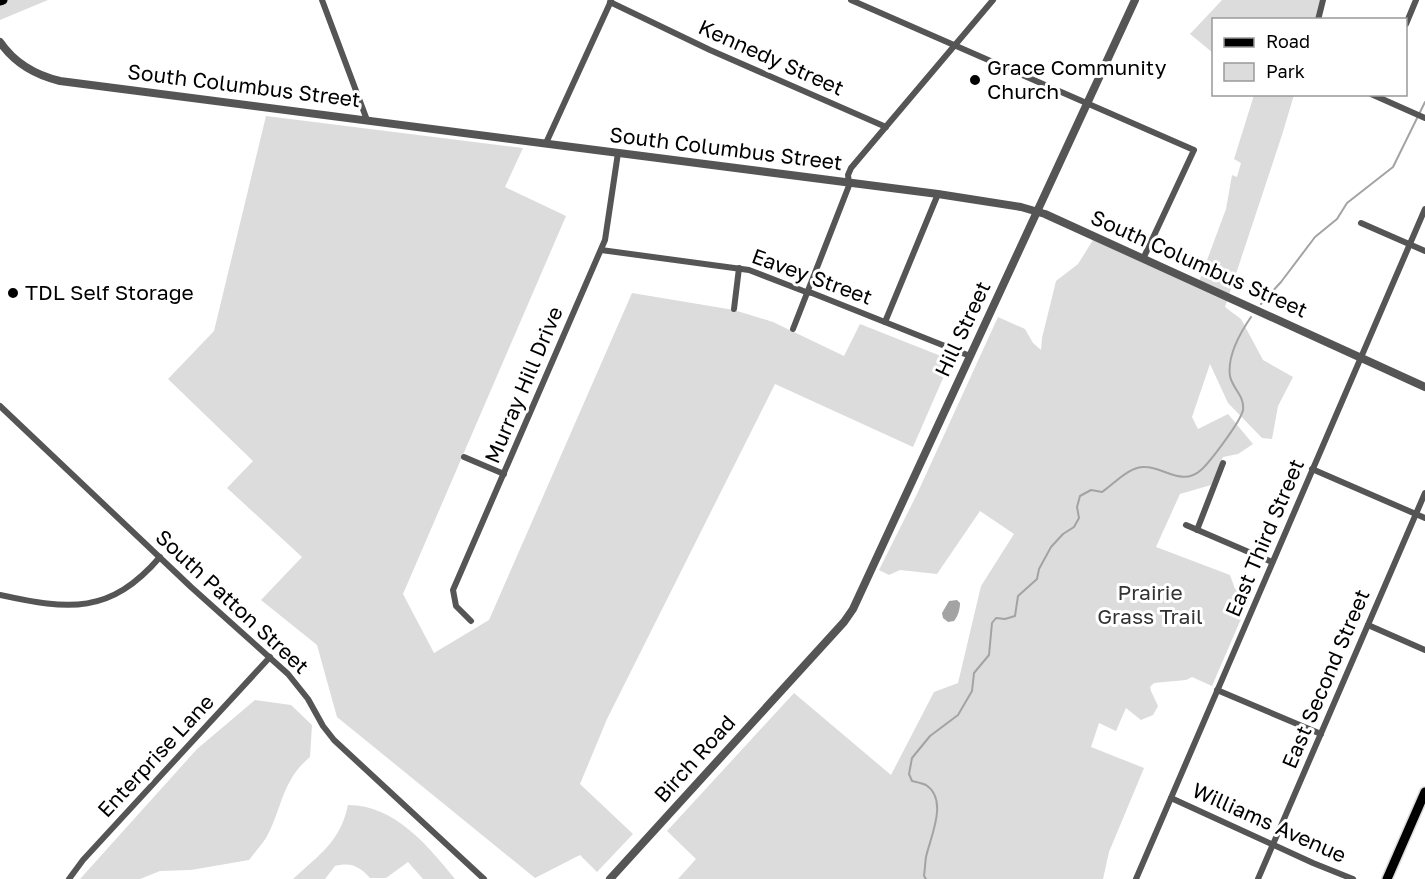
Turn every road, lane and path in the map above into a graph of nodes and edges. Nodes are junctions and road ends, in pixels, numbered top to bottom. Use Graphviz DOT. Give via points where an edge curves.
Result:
graph roads {
  1 [pos="322,0"];
  2 [pos="851,0"];
  3 [pos="993,0"];
  4 [pos="1135,0"];
  5 [pos="1323,0"];
  6 [pos="1416,0"];
  7 [pos="610,1"];
  8 [pos="1318,18"];
  9 [pos="1407,22"];
  10 [pos="0,42"];
  11 [pos="954,45"];
  12 [pos="1376,96"];
  13 [pos="1087,103"];
  14 [pos="1421,116"];
  15 [pos="367,120"];
  16 [pos="886,127"];
  17 [pos="546,143"];
  18 [pos="618,153"];
  19 [pos="850,183"];
  20 [pos="938,194"];
  21 [pos="1425,209"];
  22 [pos="1037,212"];
  23 [pos="1361,223"];
  24 [pos="1410,244"];
  25 [pos="601,250"];
  26 [pos="1425,251"];
  27 [pos="1143,259"];
  28 [pos="739,268"];
  29 [pos="806,292"];
  30 [pos="734,309"];
  31 [pos="885,322"];
  32 [pos="793,329"];
  33 [pos="970,356"];
  34 [pos="1360,357"];
  35 [pos="1425,387"];
  36 [pos="0,406"];
  37 [pos="464,457"];
  38 [pos="1222,463"];
  39 [pos="1312,469"];
  40 [pos="504,474"];
  41 [pos="1425,493"];
  42 [pos="1416,514"];
  43 [pos="1425,518"];
  44 [pos="1186,525"];
  45 [pos="1197,530"];
  46 [pos="160,557"];
  47 [pos="1272,562"];
  48 [pos="0,595"];
  49 [pos="471,621"];
  50 [pos="1368,625"];
  51 [pos="1425,650"];
  52 [pos="270,657"];
  53 [pos="807,662"];
  54 [pos="1217,690"];
  55 [pos="1321,734"];
  56 [pos="1425,792"];
  57 [pos="1172,798"];
  58 [pos="1273,844"];
  59 [pos="69,879"];
  60 [pos="484,879"];
  61 [pos="610,879"];
  62 [pos="1136,879"];
  63 [pos="1258,879"];
  64 [pos="1353,879"];
  65 [pos="1387,879"];
  1 -- 15 [label="street"];
  2 -- 11 [label="street"];
  3 -- 11 [label="street"];
  4 -- 13 [label="street, Hill Street"];
  5 -- 8 [label="street"];
  6 -- 9 [label="street"];
  7 -- 16 [label="street, Kennedy Street" via="710,50"];
  7 -- 17 [label="street"];
  10 -- 15 [label="street, South Columbus Street" via="18,62 50,79"];
  11 -- 13 [label="street"];
  11 -- 16 [label="street"];
  12 -- 14 [label="street"];
  13 -- 22 [label="street, Hill Street"];
  13 -- 27 [label="street" via="1194,150"];
  15 -- 17 [label="street, South Columbus Street"];
  16 -- 19 [label="street" via="851,168"];
  17 -- 18 [label="street, South Columbus Street"];
  18 -- 19 [label="street, South Columbus Street"];
  18 -- 25 [label="street, Murray Hill Drive"];
  19 -- 20 [label="street, South Columbus Street"];
  19 -- 29 [label="street"];
  20 -- 22 [label="street, South Columbus Street"];
  20 -- 31 [label="street"];
  21 -- 24 [label="street, East Third Street"];
  22 -- 27 [label="street, South Columbus Street"];
  22 -- 33 [label="street, Hill Street"];
  23 -- 24 [label="street"];
  24 -- 26 [label="street"];
  24 -- 34 [label="street, East Third Street"];
  25 -- 28 [label="street, Eavey Street"];
  25 -- 40 [label="street, Murray Hill Drive"];
  27 -- 34 [label="street, South Columbus Street"];
  28 -- 29 [label="street, Eavey Street"];
  28 -- 30 [label="street"];
  29 -- 31 [label="street, Eavey Street"];
  29 -- 32 [label="street"];
  31 -- 33 [label="street, Eavey Street"];
  33 -- 53 [label="street, Hill Street" via="857,601 844,622"];
  34 -- 35 [label="street, South Columbus Street"];
  34 -- 39 [label="street, East Third Street"];
  36 -- 46 [label="street, South Patton Street"];
  37 -- 40 [label="street"];
  38 -- 45 [label="street"];
  39 -- 42 [label="street"];
  39 -- 47 [label="street, East Third Street"];
  40 -- 49 [label="street, Murray Hill Drive" via="453,590 456,606"];
  41 -- 42 [label="street, East Second Street"];
  42 -- 43 [label="street"];
  42 -- 50 [label="street, East Second Street"];
  44 -- 45 [label="street"];
  45 -- 47 [label="street"];
  46 -- 48 [label="street" via="121,592 86,604 44,604"];
  46 -- 52 [label="street, South Patton Street"];
  47 -- 54 [label="street, East Third Street"];
  50 -- 51 [label="street"];
  50 -- 55 [label="street, East Second Street"];
  52 -- 59 [label="street, Enterprise Lane"];
  52 -- 60 [label="street, South Patton Street" via="299,687 334,740"];
  53 -- 61 [label="street, Birch Road"];
  54 -- 55 [label="street"];
  54 -- 57 [label="street, East Third Street"];
  55 -- 58 [label="street, East Second Street"];
  56 -- 65 [label="main road"];
  57 -- 58 [label="street, Williams Avenue"];
  57 -- 62 [label="street, East Third Street"];
  58 -- 63 [label="street, East Second Street"];
  58 -- 64 [label="street, Williams Avenue"];
}
